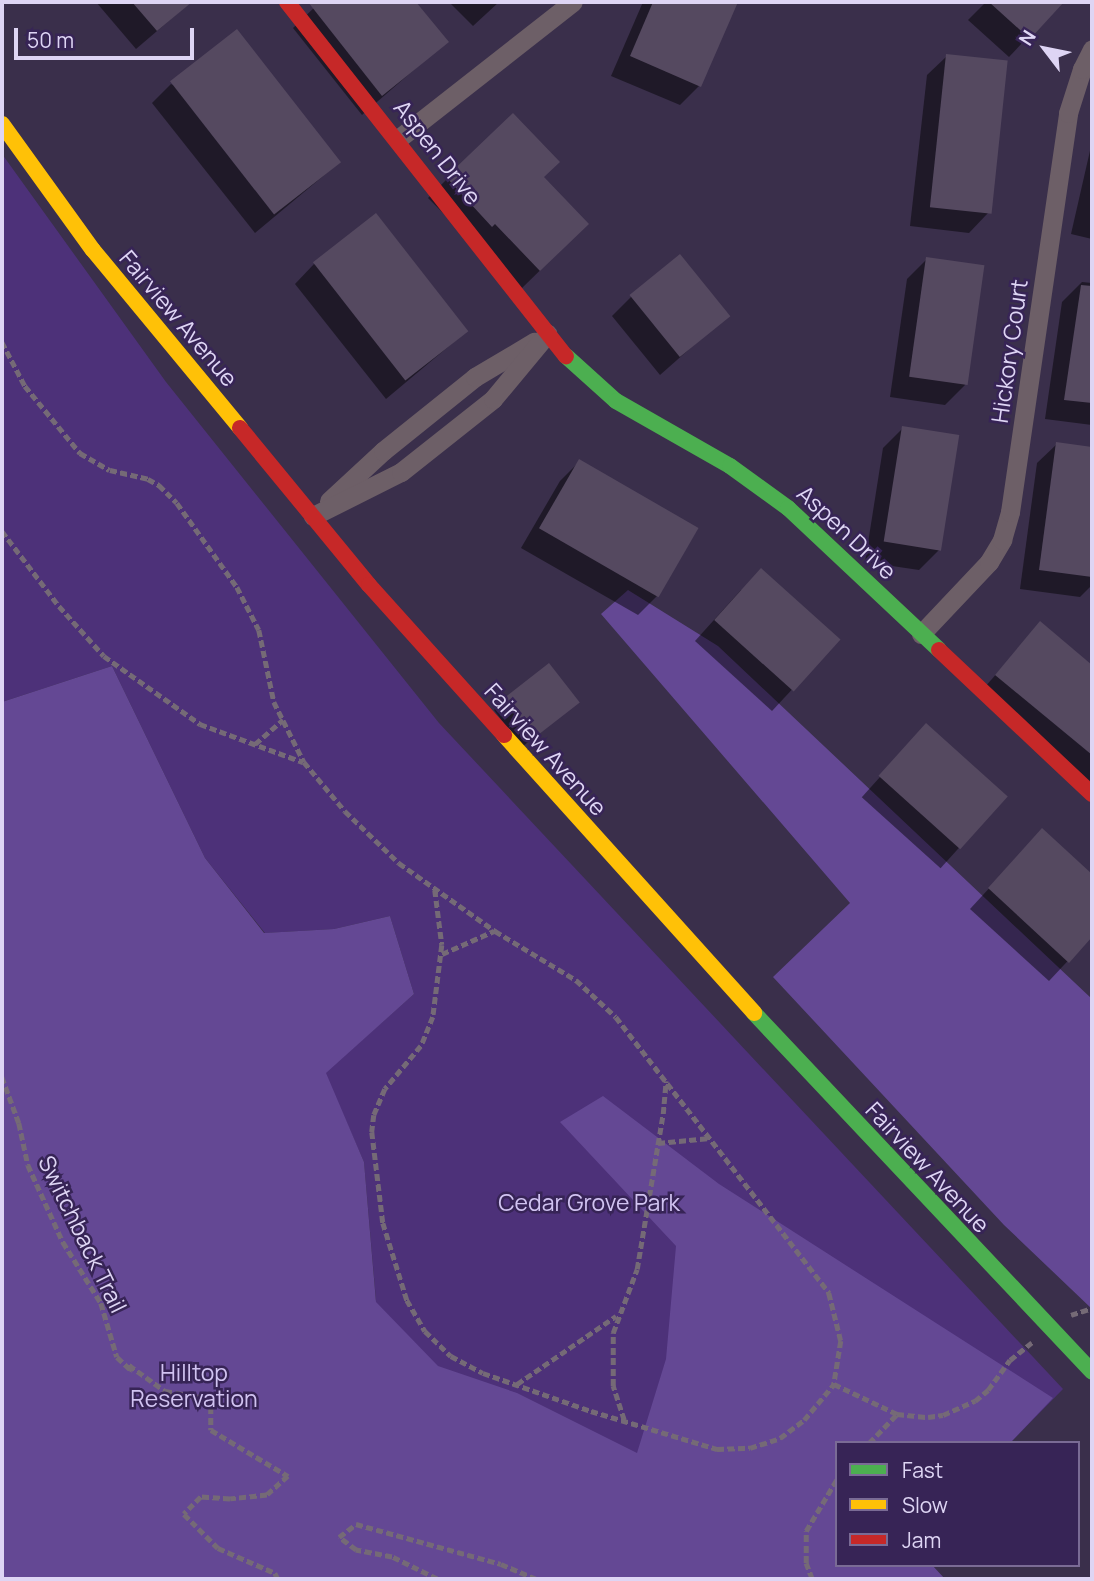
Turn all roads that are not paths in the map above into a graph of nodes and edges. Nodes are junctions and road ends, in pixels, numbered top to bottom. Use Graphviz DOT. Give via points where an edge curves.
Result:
graph roads {
  1 [pos="287,2"];
  2 [pos="573,2"];
  3 [pos="1092,49"];
  4 [pos="2,124"];
  5 [pos="398,139"];
  6 [pos="547,334"];
  7 [pos="313,516"];
  8 [pos="921,634"];
  9 [pos="1092,794"];
  10 [pos="1092,1372"];
  1 -- 5 [label="main road, Aspen Drive"];
  2 -- 5 [label="street"];
  3 -- 8 [label="street, Hickory Court" via="1068,113 1010,512 1002,540 989,562"];
  4 -- 7 [label="main road, Fairview Avenue" via="93,250"];
  5 -- 6 [label="main road, Aspen Drive"];
  6 -- 7 [label="street" via="475,377 383,451"];
  6 -- 7 [label="street" via="493,399 401,472"];
  6 -- 8 [label="main road, Aspen Drive" via="616,401 730,466 788,508"];
  7 -- 10 [label="main road, Fairview Avenue" via="369,585 810,1075"];
  8 -- 9 [label="main road, Aspen Drive"];
}
